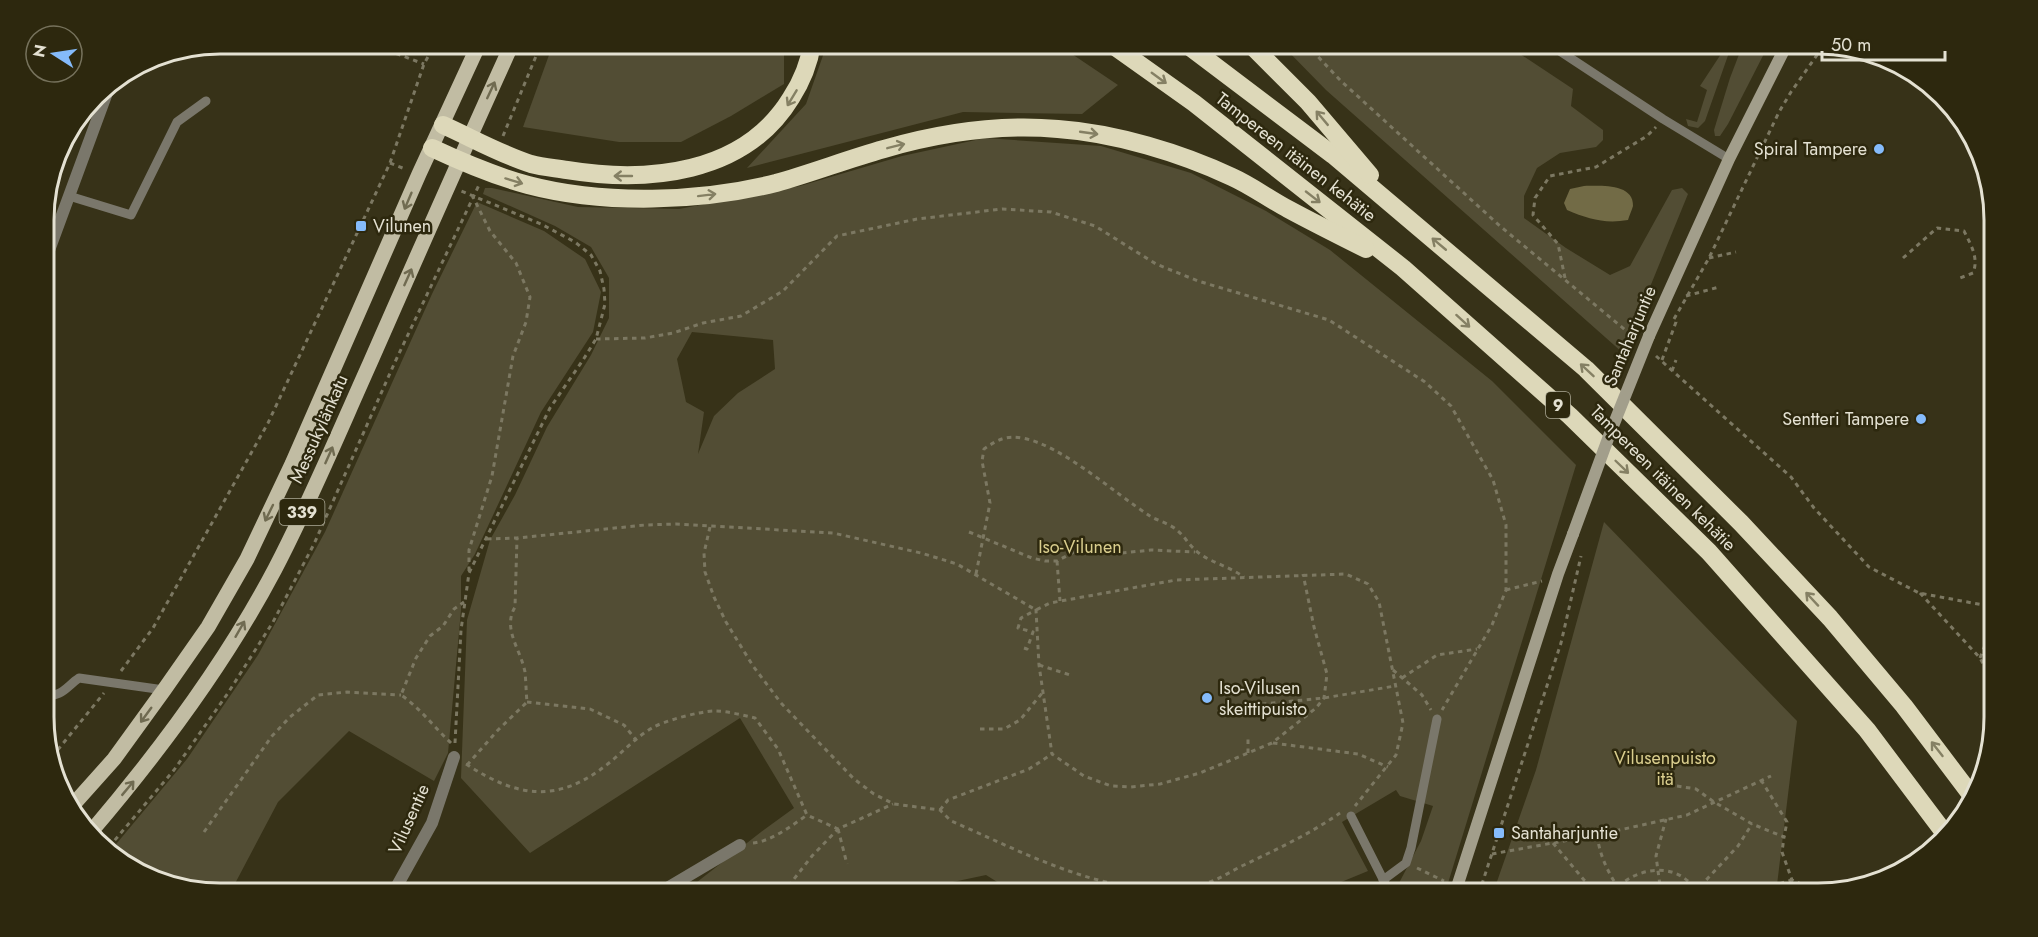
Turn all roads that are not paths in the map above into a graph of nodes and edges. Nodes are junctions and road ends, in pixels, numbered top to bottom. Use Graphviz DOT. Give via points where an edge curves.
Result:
graph roads {
  1 [pos="475,54"];
  2 [pos="507,54"];
  3 [pos="810,54"];
  4 [pos="1125,54"];
  5 [pos="1199,54"];
  6 [pos="1260,54"];
  7 [pos="1564,54"];
  8 [pos="1783,54"];
  9 [pos="104,101"];
  10 [pos="206,101"];
  11 [pos="443,125"];
  12 [pos="470,137"];
  13 [pos="432,148"];
  14 [pos="1729,159"];
  15 [pos="459,160"];
  16 [pos="69,196"];
  17 [pos="1400,211"];
  18 [pos="54,237"];
  19 [pos="1403,268"];
  20 [pos="164,690"];
  21 [pos="54,696"];
  22 [pos="1437,719"];
  23 [pos="455,752"];
  24 [pos="1967,789"];
  25 [pos="77,801"];
  26 [pos="1351,816"];
  27 [pos="95,826"];
  28 [pos="1941,829"];
  29 [pos="740,845"];
  30 [pos="1383,880"];
  31 [pos="399,883"];
  32 [pos="676,883"];
  33 [pos="1385,883"];
  34 [pos="1458,883"];
  1 -- 11 [label="main road, Messukylänkatu / 339"];
  12 -- 2 [label="main road, Messukylänkatu / 339, one-way"];
  3 -- 12 [label="highway, one-way" via="798,88 766,130 724,157 697,166 643,175 599,175 532,164"];
  4 -- 19 [label="highway, Tampereen itäinen kehätie / 9, one-way" via="1194,103"];
  5 -- 17 [label="highway, Tampereen itäinen kehätie"];
  17 -- 6 [label="highway, one-way" via="1308,102"];
  7 -- 14 [label="lane"];
  8 -- 14 [label="main road, Santaharjuntie"];
  9 -- 16 [label="street"];
  10 -- 16 [label="lane" via="177,122 131,215"];
  11 -- 12 [label="highway"];
  11 -- 13 [label="main road, Messukylänkatu / 339"];
  12 -- 15 [label="main road, Messukylänkatu / 339"];
  13 -- 15 [label="highway"];
  13 -- 20 [label="main road, Messukylänkatu / 339, one-way" via="247,559 208,627"];
  14 -- 34 [label="main road, Santaharjuntie, bridge" via="1643,338 1558,574"];
  15 -- 19 [label="highway, one-way" via="530,186 617,198 657,198 759,186 930,137 1017,128 1059,129 1102,134 1139,144 1233,177"];
  27 -- 15 [label="main road, Messukylänkatu / 339, one-way" via="189,707 231,645 274,570 319,478"];
  16 -- 18 [label="street"];
  24 -- 17 [label="highway, Tampereen itäinen kehätie, one-way" via="1830,618 1741,523 1586,369"];
  19 -- 28 [label="highway, Tampereen itäinen kehätie / 9, one-way" via="1569,416 1709,552 1867,730"];
  20 -- 21 [label="lane" via="79,678"];
  20 -- 25 [label="main road, Messukylänkatu / 339, one-way" via="114,759"];
  22 -- 30 [label="lane" via="1406,863"];
  23 -- 31 [label="street, Vilusentie" via="432,823"];
  26 -- 30 [label="lane"];
  29 -- 32 [label="street"];
  30 -- 33 [label="lane"];
}
